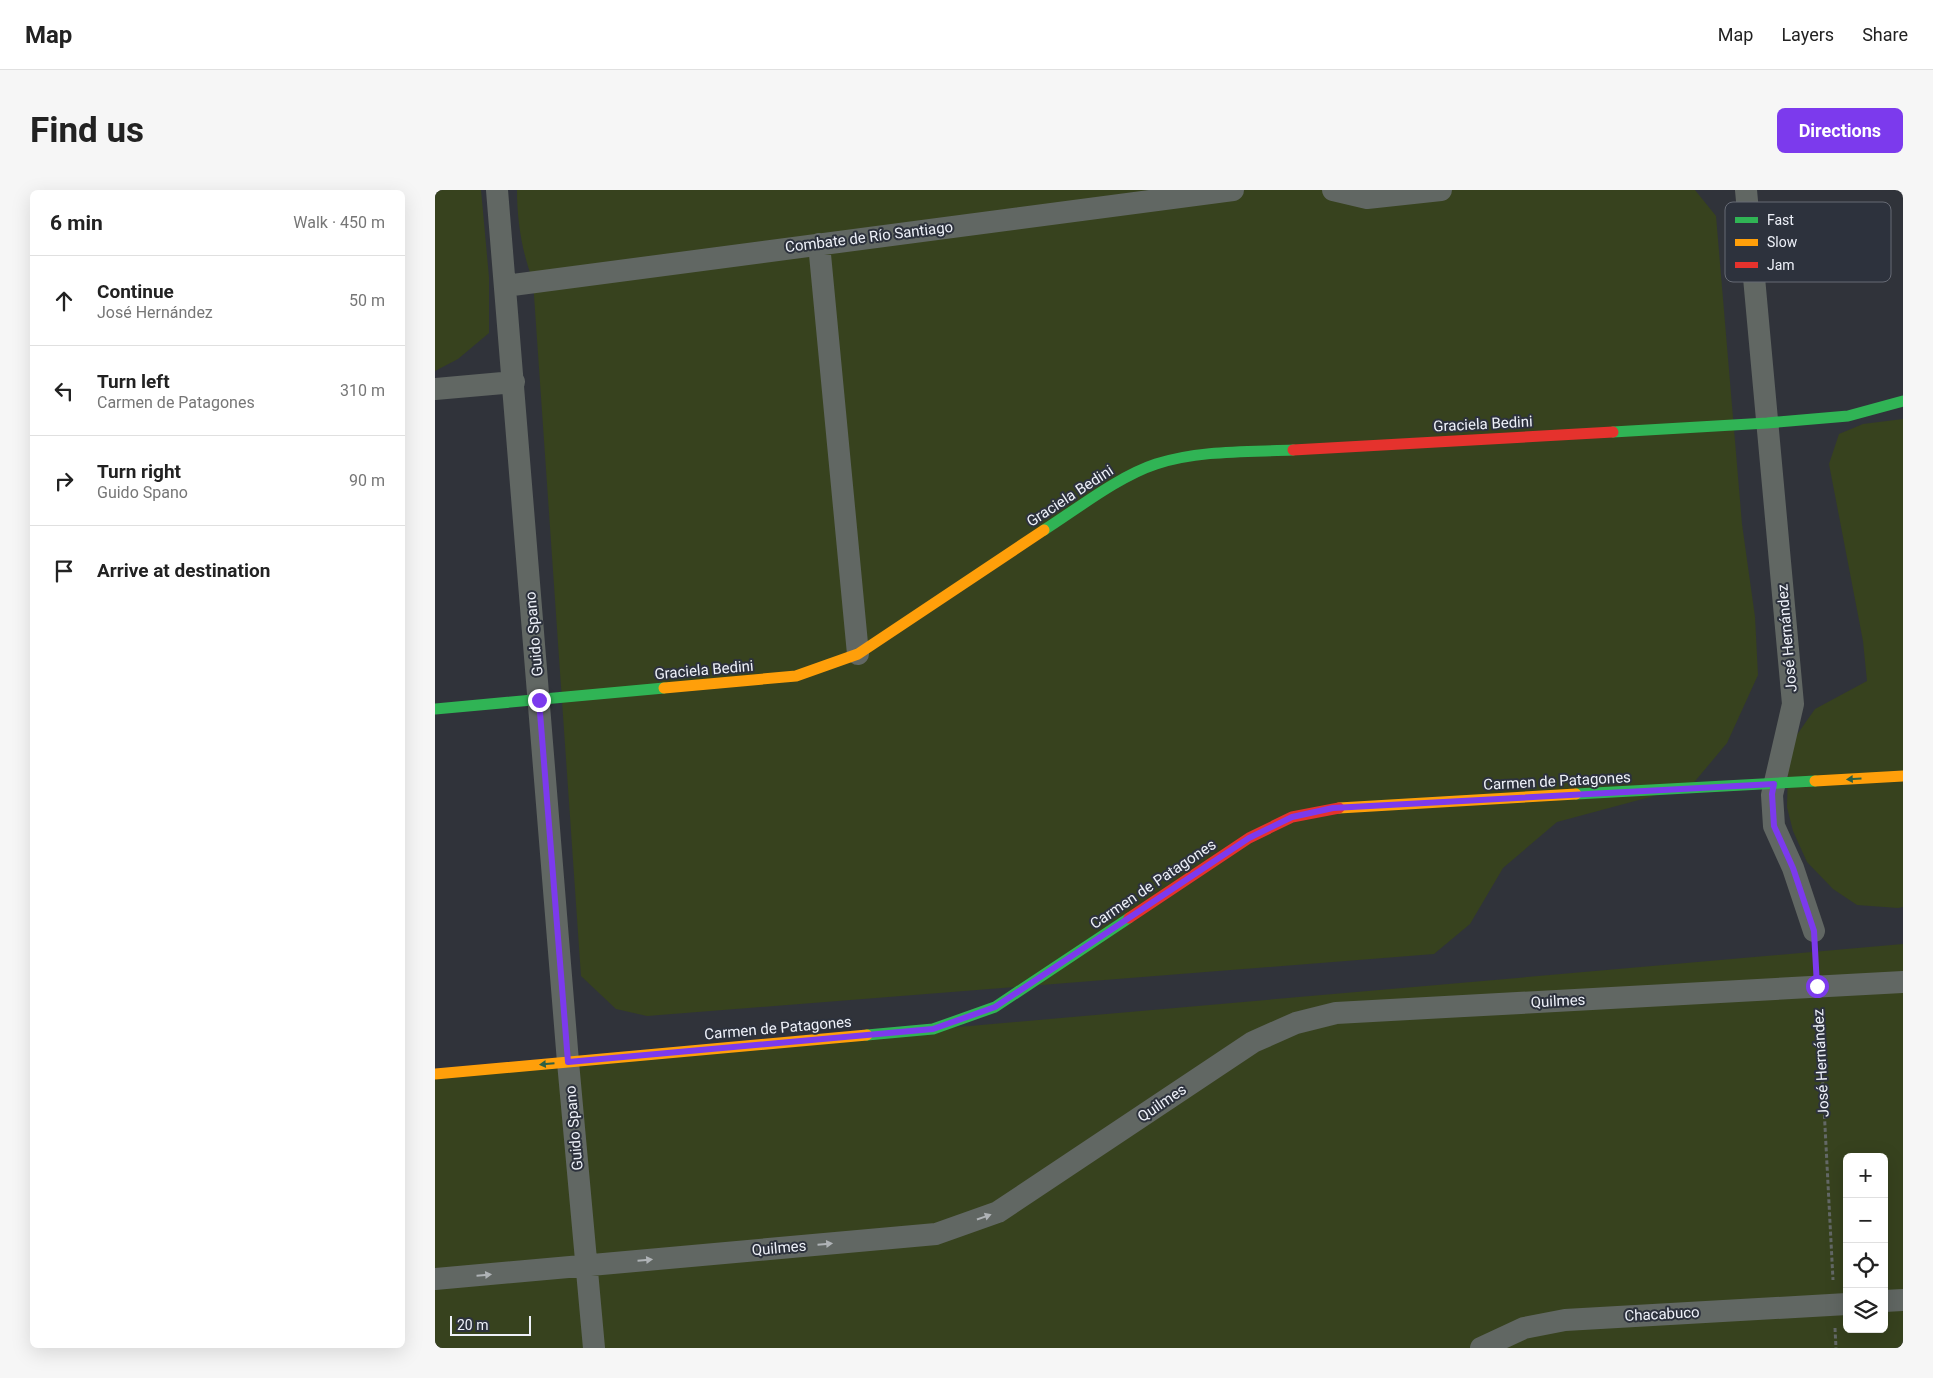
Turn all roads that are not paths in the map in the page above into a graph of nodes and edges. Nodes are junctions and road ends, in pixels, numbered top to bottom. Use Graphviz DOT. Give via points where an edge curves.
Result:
graph roads {
  1 [pos="497,190"];
  2 [pos="1333,190"];
  3 [pos="1441,190"];
  4 [pos="1222,191"];
  5 [pos="819,244"];
  6 [pos="1754,282"];
  7 [pos="505,286"];
  8 [pos="514,382"];
  9 [pos="435,389"];
  10 [pos="1903,401"];
  11 [pos="1767,423"];
  12 [pos="857,654"];
  13 [pos="539,700"];
  14 [pos="435,709"];
  15 [pos="1903,776"];
  16 [pos="1774,784"];
  17 [pos="1814,931"];
  18 [pos="1903,982"];
  19 [pos="568,1062"];
  20 [pos="435,1074"];
  21 [pos="587,1266"];
  22 [pos="435,1280"];
  23 [pos="1903,1300"];
  24 [pos="1888,1301"];
  25 [pos="1840,1304"];
  26 [pos="594,1348"];
  27 [pos="1481,1348"];
  1 -- 7 [label="street, Guido Spano"];
  2 -- 3 [label="street" via="1367,198"];
  4 -- 5 [label="street, Combate de Río Santiago"];
  5 -- 7 [label="street, Combate de Río Santiago"];
  5 -- 12 [label="street"];
  6 -- 11 [label="street, José Hernández"];
  7 -- 8 [label="street, Guido Spano"];
  8 -- 9 [label="street"];
  8 -- 13 [label="street, Guido Spano"];
  10 -- 11 [label="street, Graciela Bedini" via="1848,416"];
  11 -- 12 [label="street, Graciela Bedini" via="1195,456 1155,464 1112,485"];
  11 -- 16 [label="street, José Hernández" via="1793,704"];
  12 -- 13 [label="street, Graciela Bedini" via="796,676"];
  13 -- 14 [label="street, Graciela Bedini"];
  13 -- 19 [label="street, Guido Spano"];
  15 -- 16 [label="street, Carmen de Patagones, one-way"];
  16 -- 17 [label="street, José Hernández" via="1774,826 1793,868"];
  16 -- 19 [label="street, Carmen de Patagones" via="1333,808 1292,817 1249,838 995,1007 933,1029"];
  21 -- 18 [label="street, Quilmes, one-way" via="937,1234 998,1212 1253,1042 1296,1022 1336,1013"];
  19 -- 20 [label="street, Carmen de Patagones, one-way"];
  19 -- 21 [label="street, Guido Spano"];
  22 -- 21 [label="street, Quilmes, one-way"];
  21 -- 26 [label="street, Guido Spano"];
  23 -- 24 [label="street"];
  25 -- 27 [label="street, Chacabuco" via="1565,1320 1524,1328"];
}
